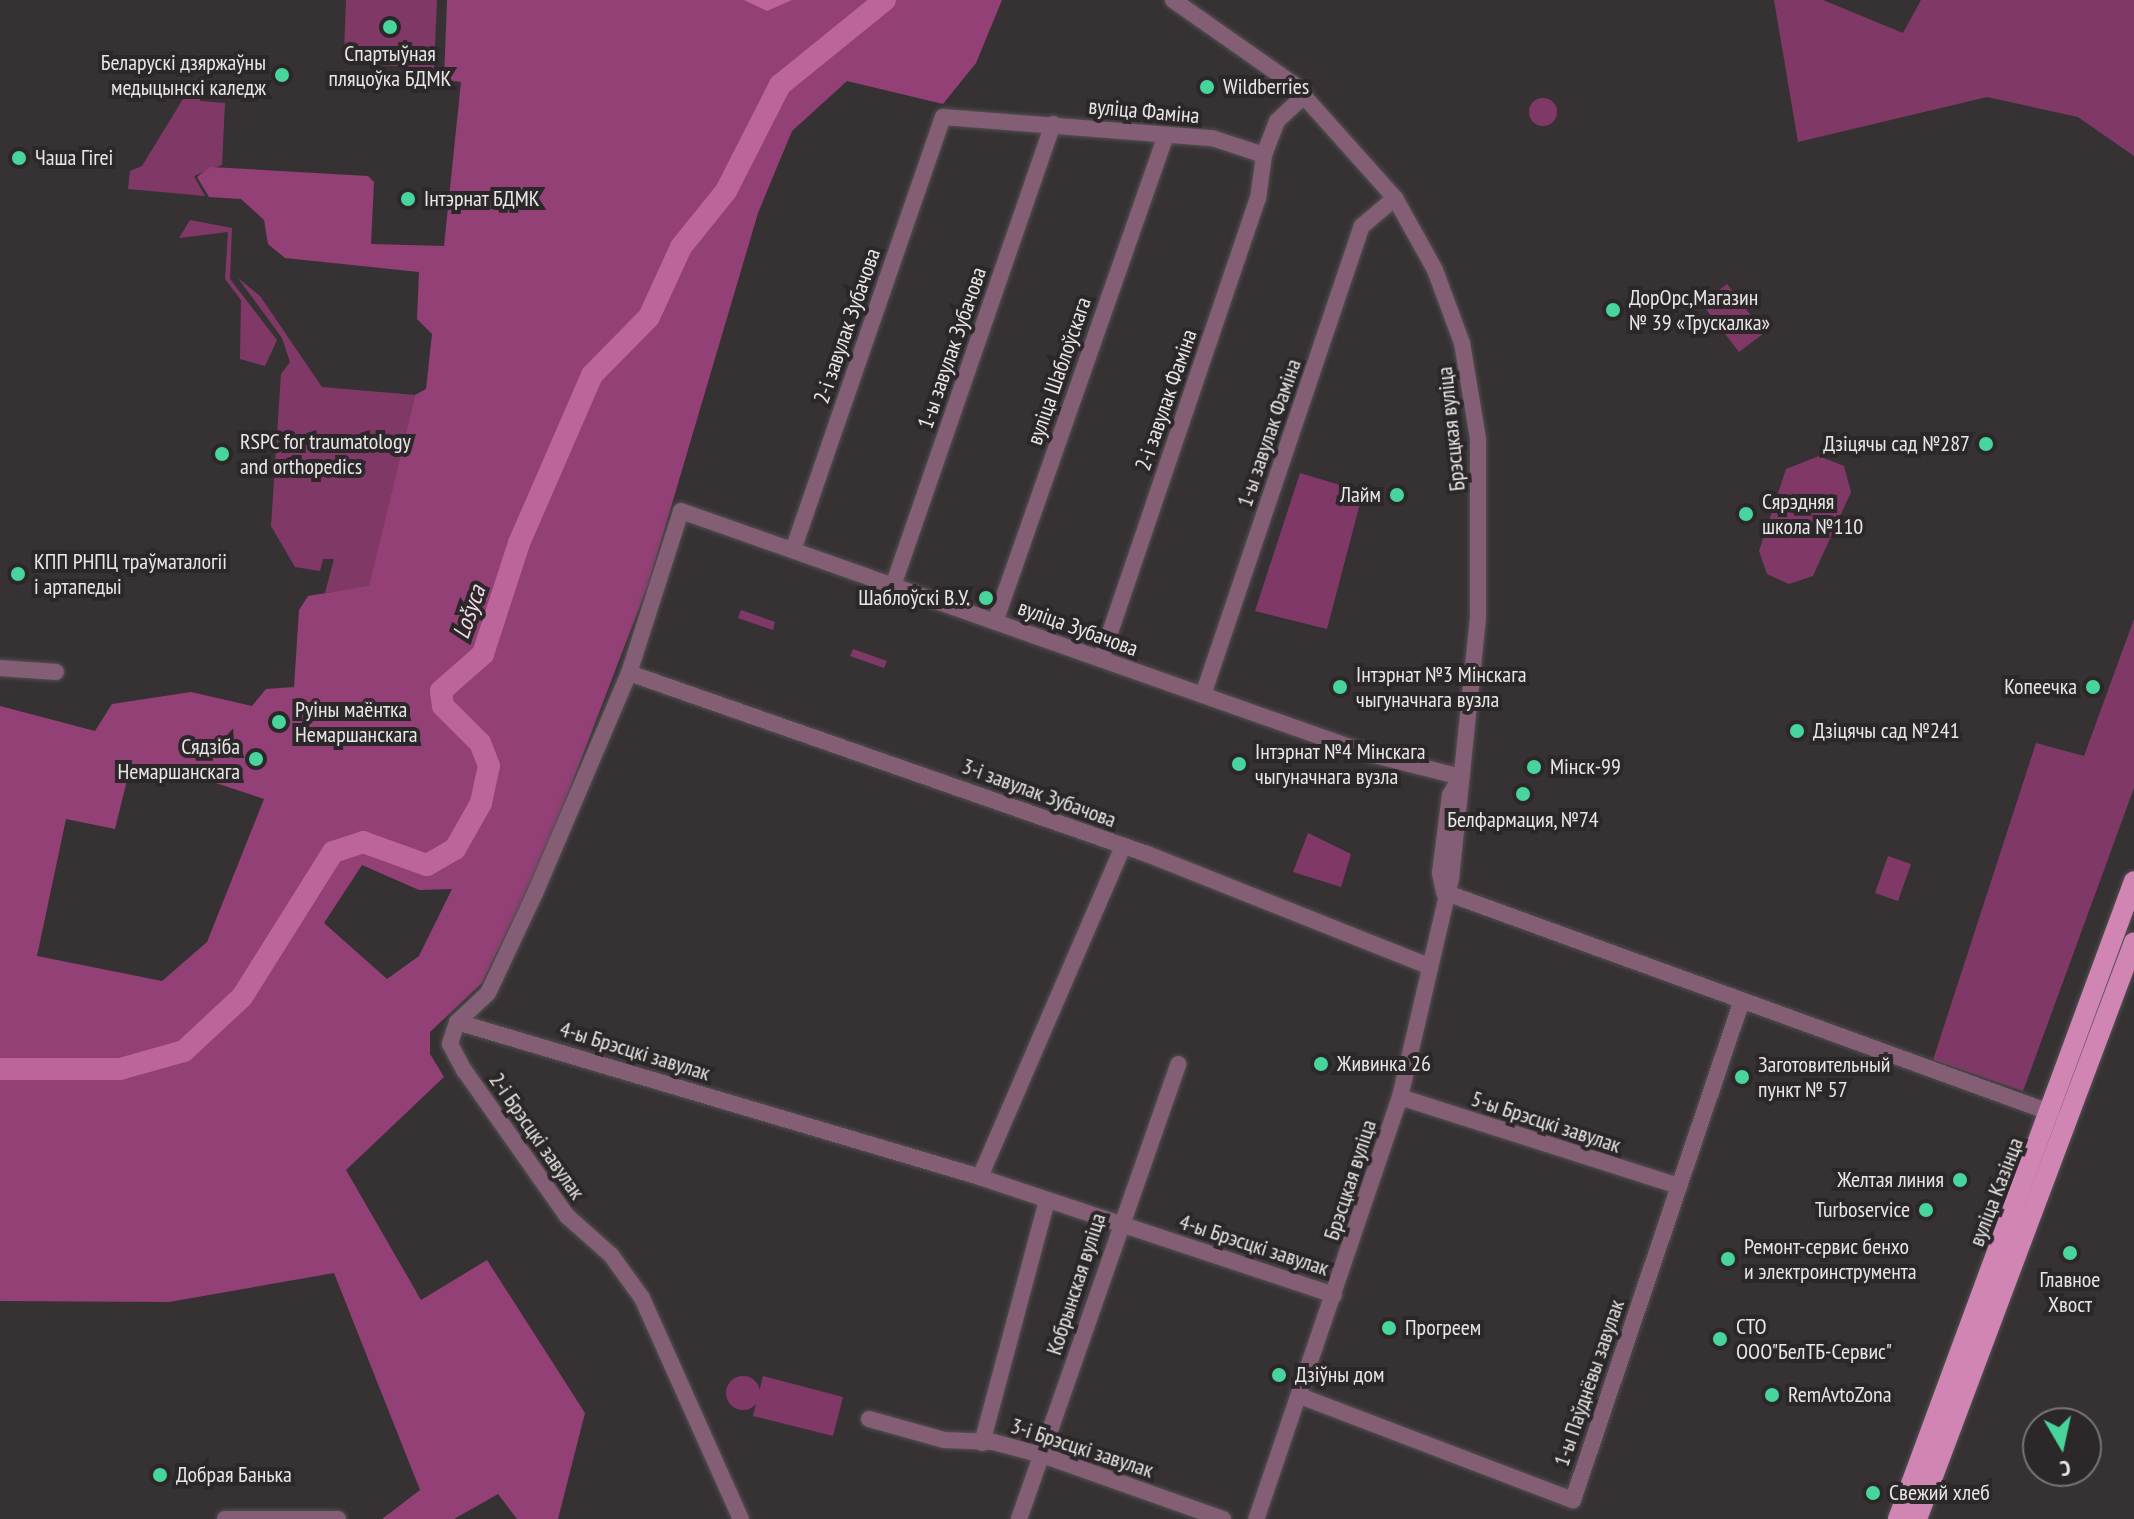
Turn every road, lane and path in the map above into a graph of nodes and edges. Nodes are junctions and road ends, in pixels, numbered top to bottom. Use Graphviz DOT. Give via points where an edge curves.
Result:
graph roads {
  1 [pos="1173,0"];
  2 [pos="1305,95"];
  3 [pos="943,117"];
  4 [pos="1053,124"];
  5 [pos="1166,135"];
  6 [pos="1264,155"];
  7 [pos="1395,198"];
  8 [pos="793,550"];
  9 [pos="893,586"];
  10 [pos="995,622"];
  11 [pos="1101,659"];
  12 [pos="0,668"];
  13 [pos="56,672"];
  14 [pos="629,673"];
  15 [pos="1203,695"];
  16 [pos="1461,777"];
  17 [pos="1123,846"];
  18 [pos="2133,890"];
  19 [pos="1444,892"];
  20 [pos="2134,942"];
  21 [pos="1429,966"];
  22 [pos="1741,1003"];
  23 [pos="457,1022"];
  24 [pos="1178,1064"];
  25 [pos="1400,1097"];
  26 [pos="2061,1116"];
  27 [pos="980,1177"];
  28 [pos="1679,1186"];
  29 [pos="1047,1201"];
  30 [pos="1119,1223"];
  31 [pos="1334,1295"];
  32 [pos="1990,1298"];
  33 [pos="1300,1396"];
  34 [pos="869,1419"];
  35 [pos="982,1443"];
  36 [pos="1042,1455"];
  37 [pos="334,1516"];
  38 [pos="225,1519"];
  39 [pos="741,1519"];
  40 [pos="1019,1519"];
  41 [pos="1223,1519"];
  42 [pos="1256,1519"];
  43 [pos="1898,1519"];
  44 [pos="1917,1519"];
  1 -- 2 [label="street, Брэсцкая вуліца"];
  2 -- 6 [label="street" via="1277,121"];
  2 -- 7 [label="street, Брэсцкая вуліца"];
  3 -- 4 [label="street, вуліца Фаміна"];
  3 -- 8 [label="street, 2-і завулак Зубачова"];
  4 -- 5 [label="street, вуліца Фаміна"];
  4 -- 9 [label="street, 1-ы завулак Зубачова"];
  5 -- 6 [label="street, вуліца Фаміна" via="1240,144"];
  5 -- 10 [label="street, вуліца Шаблоўскага"];
  6 -- 11 [label="street, 2-і завулак Фаміна" via="1258,199"];
  7 -- 15 [label="street, 1-ы завулак Фаміна" via="1362,226"];
  7 -- 16 [label="street, Брэсцкая вуліца" via="1435,270 1462,343 1478,439 1479,604"];
  8 -- 9 [label="street, вуліца Зубачова"];
  8 -- 14 [label="street, вуліца Зубачова" via="681,511"];
  9 -- 10 [label="street, вуліца Зубачова"];
  10 -- 11 [label="street, вуліца Зубачова"];
  11 -- 15 [label="street, вуліца Зубачова"];
  12 -- 13 [label="street"];
  14 -- 17 [label="street, 3-і завулак Зубачова"];
  14 -- 23 [label="street" via="488,993"];
  15 -- 16 [label="street, вуліца Зубачова" via="1370,754"];
  16 -- 19 [label="street, Брэсцкая вуліца" via="1450,795 1440,873"];
  17 -- 21 [label="street, 3-і завулак Зубачова"];
  17 -- 27 [label="street"];
  18 -- 26 [label="main road, вуліца Казінца"];
  19 -- 21 [label="street, Брэсцкая вуліца"];
  19 -- 22 [label="street"];
  20 -- 26 [label="main road, вуліца Казінца"];
  21 -- 25 [label="street, Брэсцкая вуліца"];
  22 -- 26 [label="street"];
  22 -- 28 [label="street, 1-ы Паўднёвы завулак"];
  23 -- 27 [label="street, 4-ы Брэсцкі завулак"];
  23 -- 39 [label="street, 2-і Брэсцкі завулак" via="450,1044 464,1070 567,1216 611,1255 642,1298"];
  24 -- 30 [label="street, Кобрынская вуліца"];
  25 -- 28 [label="street, 5-ы Брэсцкі завулак"];
  25 -- 31 [label="street, Брэсцкая вуліца"];
  26 -- 32 [label="main road, вуліца Казінца"];
  27 -- 29 [label="street, 4-ы Брэсцкі завулак"];
  28 -- 33 [label="street, 1-ы Паўднёвы завулак" via="1573,1500"];
  29 -- 30 [label="street, 4-ы Брэсцкі завулак"];
  29 -- 35 [label="street, 3-і Брэсцкі завулак"];
  30 -- 31 [label="street, 4-ы Брэсцкі завулак"];
  30 -- 36 [label="street, Кобрынская вуліца"];
  31 -- 33 [label="street, Брэсцкая вуліца"];
  32 -- 43 [label="main road, вуліца Казінца"];
  32 -- 44 [label="main road, вуліца Казінца"];
  33 -- 42 [label="street, Брэсцкая вуліца"];
  34 -- 35 [label="street" via="944,1440"];
  35 -- 36 [label="street, 3-і Брэсцкі завулак"];
  36 -- 40 [label="street, Кобрынская вуліца"];
  36 -- 41 [label="street, 3-і Брэсцкі завулак"];
  37 -- 38 [label="street"];
}
